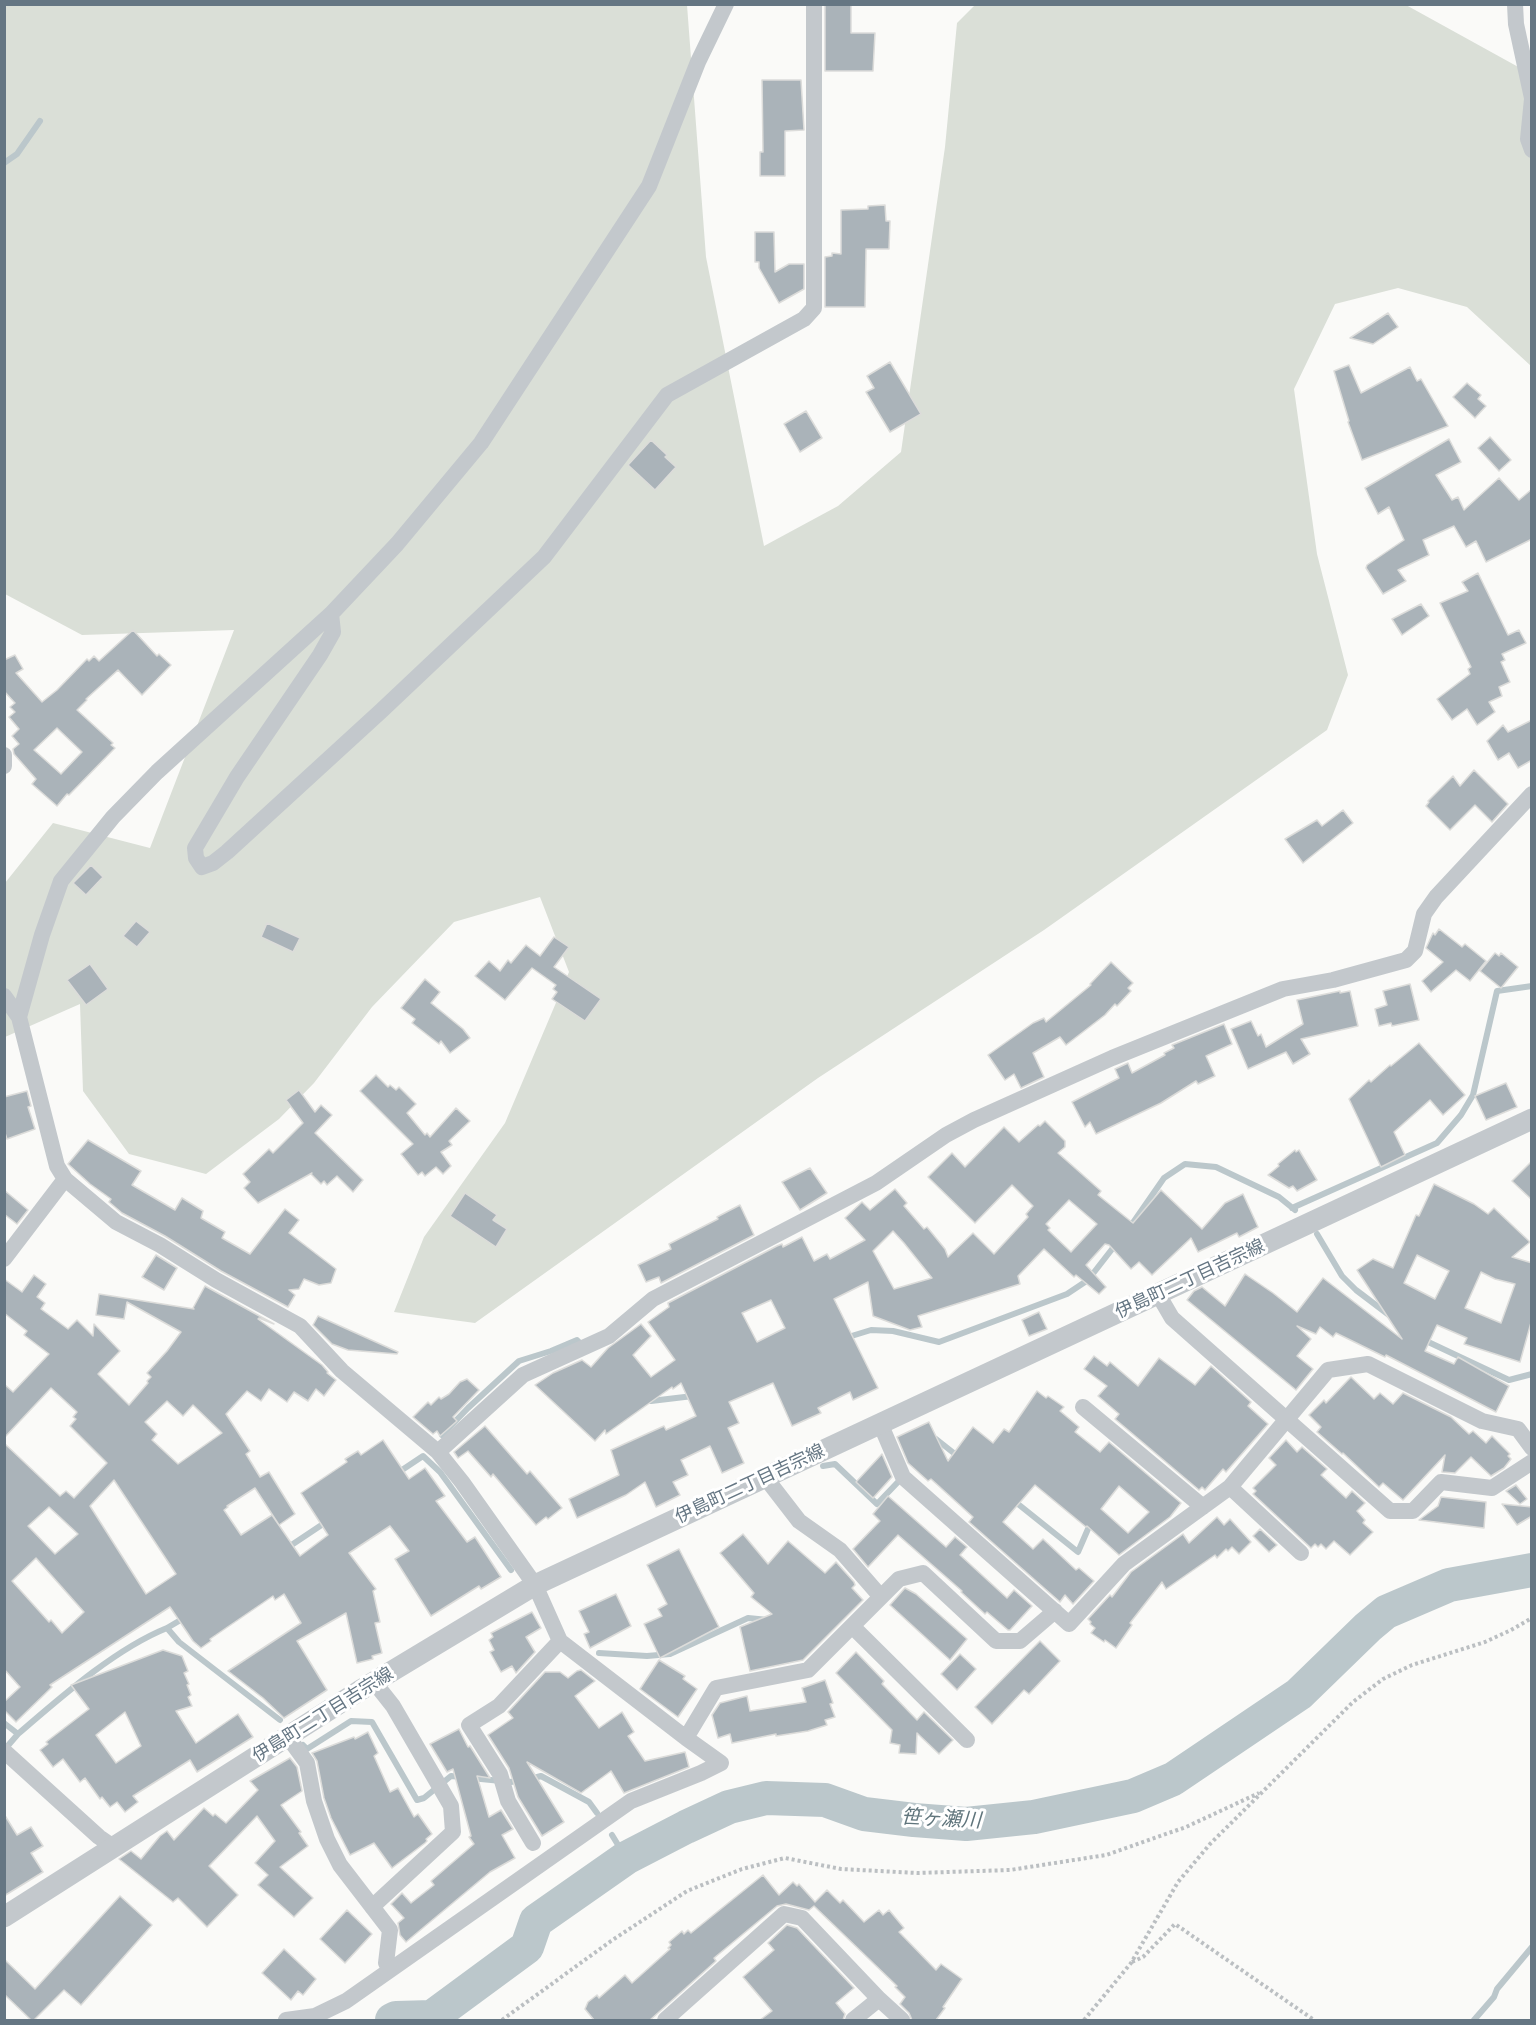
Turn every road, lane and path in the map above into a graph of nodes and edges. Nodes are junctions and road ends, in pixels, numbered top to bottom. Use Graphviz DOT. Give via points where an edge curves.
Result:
graph roads {
  1 [pos="726,4"];
  2 [pos="814,4"];
  3 [pos="1515,4"];
  4 [pos="1532,98"];
  5 [pos="1532,150"];
  6 [pos="332,614"];
  7 [pos="4,755"];
  8 [pos="4,766"];
  9 [pos="1532,794"];
  10 [pos="4,996"];
  11 [pos="19,1017"];
  12 [pos="1532,1119"];
  13 [pos="65,1179"];
  14 [pos="4,1259"];
  15 [pos="1158,1294"];
  16 [pos="1083,1407"];
  17 [pos="1286,1419"];
  18 [pos="880,1423"];
  19 [pos="1532,1448"];
  20 [pos="438,1452"];
  21 [pos="1532,1462"];
  22 [pos="765,1477"];
  23 [pos="1230,1487"];
  24 [pos="1203,1507"];
  25 [pos="1301,1553"];
  26 [pos="535,1584"];
  27 [pos="881,1597"];
  28 [pos="1054,1611"];
  29 [pos="1532,1618"];
  30 [pos="852,1626"];
  31 [pos="560,1641"];
  32 [pos="374,1682"];
  33 [pos="288,1737"];
  34 [pos="686,1738"];
  35 [pos="967,1740"];
  36 [pos="7,1754"];
  37 [pos="1259,1793"];
  38 [pos="534,1843"];
  39 [pos="115,1848"];
  40 [pos="372,1907"];
  41 [pos="4,1917"];
  42 [pos="1131,1963"];
  43 [pos="390,1969"];
  44 [pos="879,1999"];
  45 [pos="286,2020"];
  46 [pos="502,2020"];
  47 [pos="665,2020"];
  48 [pos="853,2020"];
  49 [pos="902,2020"];
  50 [pos="1084,2020"];
  51 [pos="1314,2020"];
  1 -- 6 [label="street" via="643,196 481,443 397,544"];
  2 -- 6 [label="street" via="814,308 804,320 667,395 544,557 227,852 202,867 195,848 237,777 320,655 333,632"];
  3 -- 4 [label="street"];
  4 -- 5 [label="street" via="1528,139"];
  6 -- 11 [label="street" via="157,772 113,817 61,881"];
  7 -- 8 [label="street"];
  9 -- 20 [label="street" via="1436,897 1424,914 1415,951 1406,960 1283,989 1112,1058 974,1120 876,1183 653,1299 609,1336 523,1375"];
  10 -- 11 [label="street"];
  11 -- 13 [label="street" via="57,1166"];
  12 -- 15 [label="street, 伊島町二丁目吉宗線"];
  13 -- 14 [label="street"];
  13 -- 20 [label="street" via="116,1222 300,1326 342,1371"];
  15 -- 17 [label="street" via="1172,1318"];
  15 -- 18 [label="street, 伊島町二丁目吉宗線"];
  16 -- 24 [label="street"];
  17 -- 19 [label="street" via="1328,1370 1368,1364 1482,1421 1518,1430"];
  17 -- 21 [label="street" via="1390,1511 1413,1511 1441,1482 1492,1488"];
  17 -- 23 [label="street"];
  18 -- 22 [label="street, 伊島町二丁目吉宗線"];
  18 -- 28 [label="street" via="903,1477"];
  20 -- 26 [label="street"];
  22 -- 26 [label="street, 伊島町二丁目吉宗線"];
  22 -- 27 [label="street" via="799,1521 840,1550"];
  23 -- 24 [label="street"];
  23 -- 25 [label="street"];
  24 -- 28 [label="street" via="1124,1564 1069,1624"];
  26 -- 31 [label="street"];
  26 -- 32 [label="street, 伊島町二丁目吉宗線"];
  27 -- 28 [label="street" via="899,1579 923,1573 996,1641 1020,1641"];
  27 -- 30 [label="street"];
  29 -- 37 [label="path" via="1485,1642 1412,1665 1383,1679 1353,1702"];
  30 -- 34 [label="street" via="808,1670 716,1688"];
  30 -- 35 [label="street"];
  31 -- 34 [label="street"];
  31 -- 38 [label="street" via="500,1706 469,1725"];
  32 -- 33 [label="street, 伊島町二丁目吉宗線"];
  32 -- 40 [label="street" via="393,1706 451,1806 453,1832"];
  33 -- 39 [label="street, 伊島町二丁目吉宗線"];
  33 -- 40 [label="street" via="307,1763 327,1839 340,1865"];
  34 -- 43 [label="street" via="721,1763 631,1801"];
  36 -- 39 [label="street"];
  37 -- 42 [label="path" via="1178,1882"];
  37 -- 46 [label="path" via="1186,1827 1106,1855 1010,1870 917,1873 841,1869 785,1858 742,1869 687,1892"];
  39 -- 41 [label="street, 伊島町二丁目吉宗線"];
  40 -- 43 [label="street" via="390,1930 386,1962"];
  42 -- 50 [label="path"];
  42 -- 51 [label="path" via="1143,1957 1174,1924"];
  43 -- 45 [label="street" via="346,2001 315,2016"];
  44 -- 47 [label="street" via="802,1918 784,1914"];
  44 -- 48 [label="street"];
  44 -- 49 [label="street"];
}
